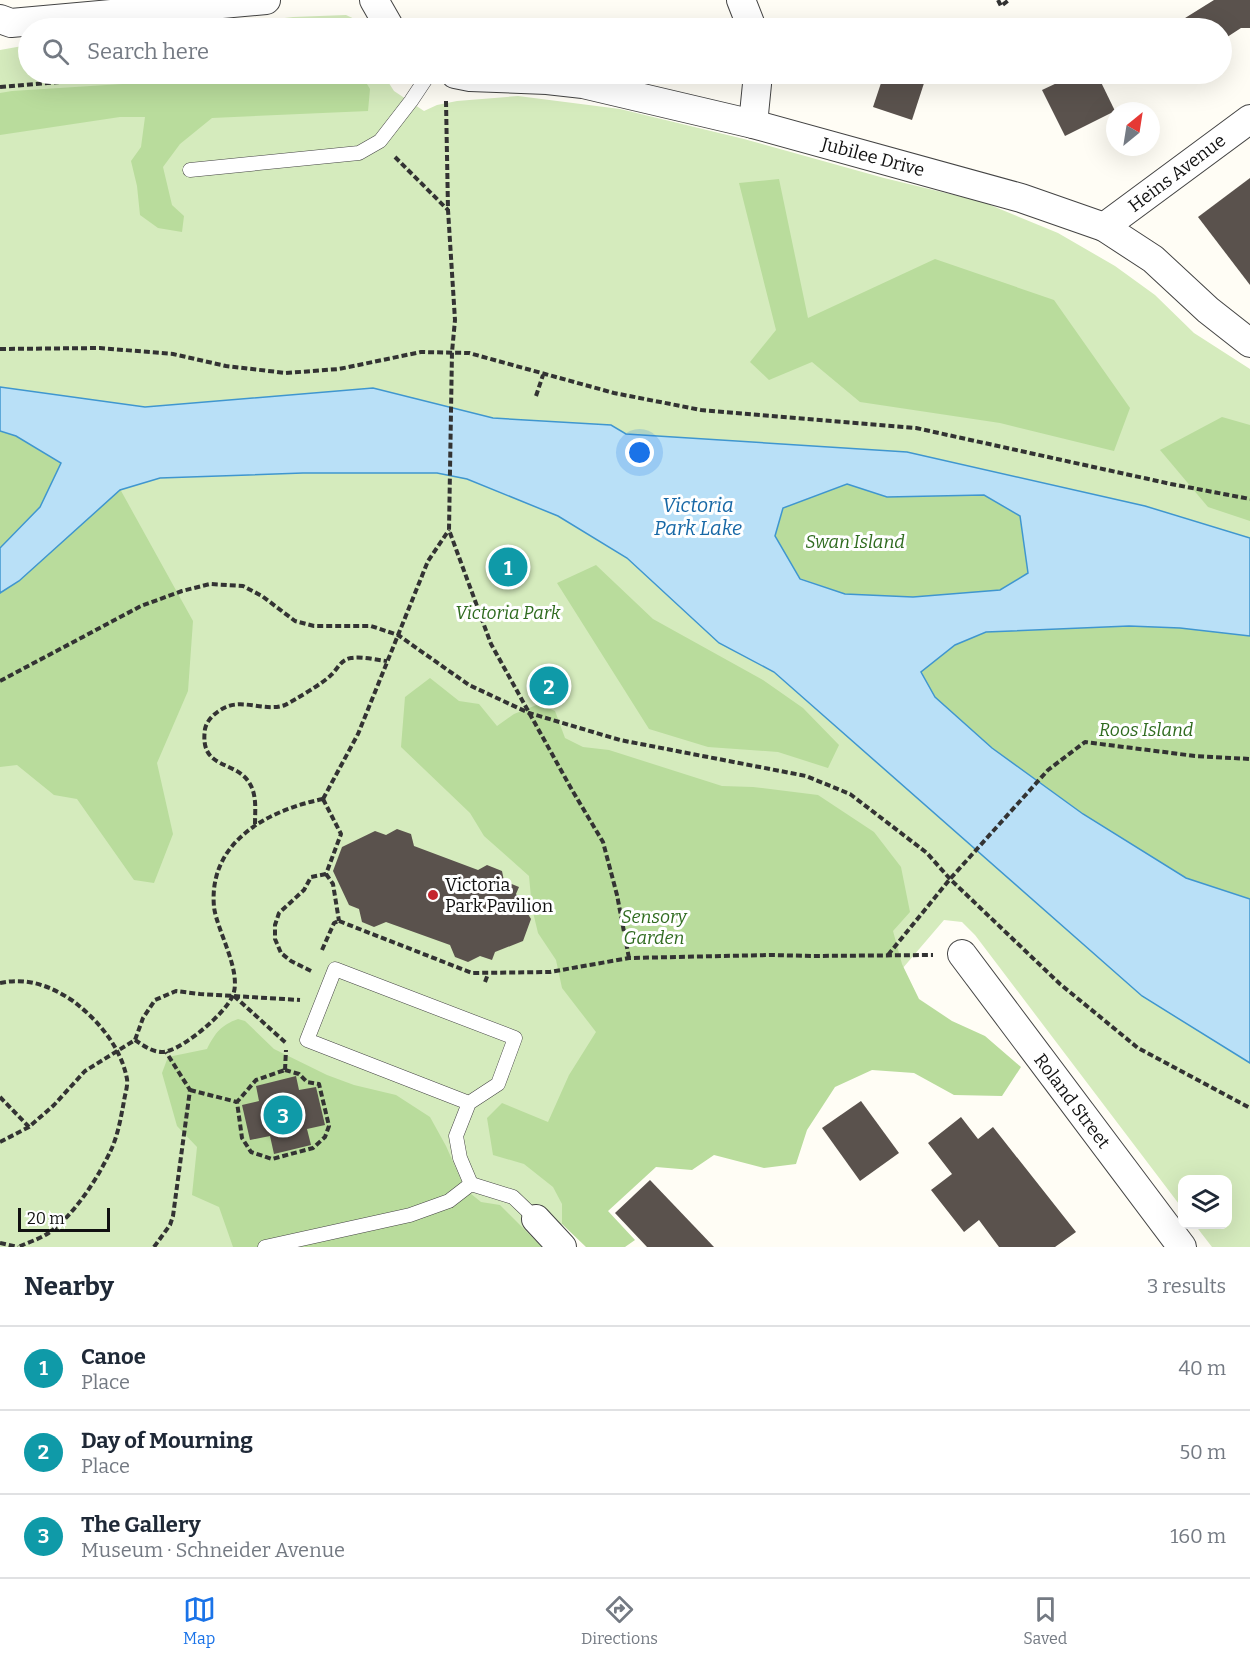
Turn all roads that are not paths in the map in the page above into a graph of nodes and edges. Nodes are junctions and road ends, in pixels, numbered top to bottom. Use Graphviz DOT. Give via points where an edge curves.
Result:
graph roads {
  1 [pos="266,0"];
  2 [pos="374,0"];
  3 [pos="741,0"];
  4 [pos="57,18"];
  5 [pos="384,18"];
  6 [pos="748,18"];
  7 [pos="0,19"];
  8 [pos="18,21"];
  9 [pos="422,84"];
  10 [pos="583,84"];
  11 [pos="757,84"];
  12 [pos="1250,119"];
  13 [pos="753,124"];
  14 [pos="190,170"];
  15 [pos="1104,227"];
  16 [pos="1248,339"];
  17 [pos="962,954"];
  18 [pos="469,1103"];
  19 [pos="471,1184"];
  20 [pos="536,1219"];
  21 [pos="265,1247"];
  22 [pos="562,1247"];
  23 [pos="1182,1247"];
  1 -- 4 [label="street"];
  2 -- 5 [label="street"];
  3 -- 6 [label="street"];
  7 -- 8 [label="street"];
  9 -- 14 [label="lane" via="380,141 359,153"];
  10 -- 13 [label="street, Jubilee Drive"];
  11 -- 13 [label="street"];
  12 -- 15 [label="street, Heins Avenue"];
  13 -- 15 [label="street, Jubilee Drive" via="1021,198"];
  15 -- 16 [label="street, Jubilee Drive" via="1153,259 1208,310"];
  17 -- 23 [label="street, Roland Street"];
  18 -- 18 [label="lane" via="307,1040 335,969 515,1038 498,1084"];
  18 -- 19 [label="lane" via="456,1136"];
  19 -- 20 [label="lane" via="513,1197"];
  19 -- 21 [label="lane" via="449,1201 410,1215"];
  20 -- 22 [label="street"];
}
